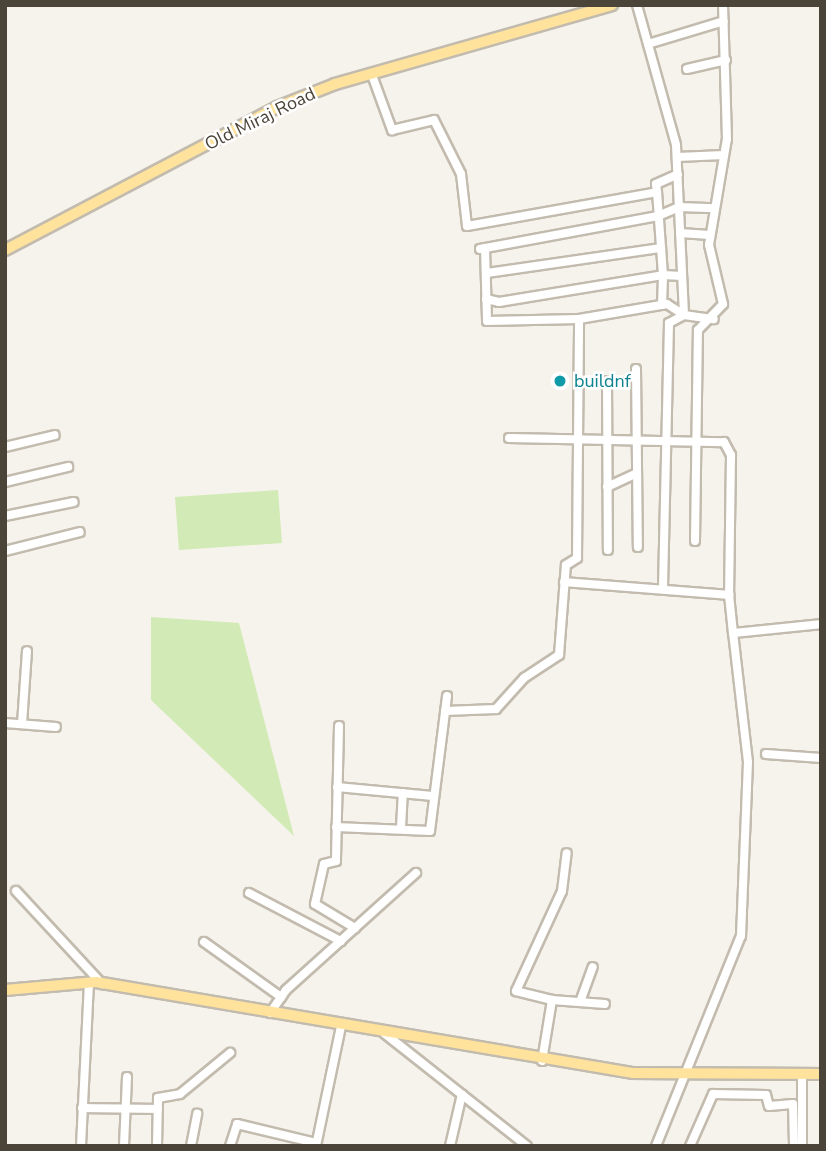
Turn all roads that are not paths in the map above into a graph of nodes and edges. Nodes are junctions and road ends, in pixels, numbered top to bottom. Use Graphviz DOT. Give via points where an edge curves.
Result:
graph roads {
  1 [pos="612,5"];
  2 [pos="637,5"];
  3 [pos="723,5"];
  4 [pos="723,21"];
  5 [pos="648,44"];
  6 [pos="726,60"];
  7 [pos="687,69"];
  8 [pos="372,75"];
  9 [pos="724,155"];
  10 [pos="677,157"];
  11 [pos="678,174"];
  12 [pos="657,192"];
  13 [pos="679,207"];
  14 [pos="715,208"];
  15 [pos="658,216"];
  16 [pos="680,233"];
  17 [pos="710,236"];
  18 [pos="661,248"];
  19 [pos="5,250"];
  20 [pos="487,274"];
  21 [pos="663,275"];
  22 [pos="682,276"];
  23 [pos="486,299"];
  24 [pos="662,305"];
  25 [pos="684,316"];
  26 [pos="579,319"];
  27 [pos="714,319"];
  28 [pos="636,369"];
  29 [pos="607,381"];
  30 [pos="55,435"];
  31 [pos="578,437"];
  32 [pos="607,437"];
  33 [pos="637,437"];
  34 [pos="667,437"];
  35 [pos="509,438"];
  36 [pos="696,439"];
  37 [pos="5,447"];
  38 [pos="68,467"];
  39 [pos="637,473"];
  40 [pos="5,482"];
  41 [pos="607,487"];
  42 [pos="74,502"];
  43 [pos="5,516"];
  44 [pos="80,532"];
  45 [pos="695,541"];
  46 [pos="638,547"];
  47 [pos="608,550"];
  48 [pos="5,551"];
  49 [pos="564,582"];
  50 [pos="663,588"];
  51 [pos="729,595"];
  52 [pos="821,624"];
  53 [pos="733,633"];
  54 [pos="27,651"];
  55 [pos="447,696"];
  56 [pos="445,711"];
  57 [pos="5,723"];
  58 [pos="22,724"];
  59 [pos="339,726"];
  60 [pos="56,727"];
  61 [pos="766,754"];
  62 [pos="821,758"];
  63 [pos="337,787"];
  64 [pos="403,793"];
  65 [pos="433,796"];
  66 [pos="336,827"];
  67 [pos="401,828"];
  68 [pos="567,853"];
  69 [pos="416,873"];
  70 [pos="16,891"];
  71 [pos="249,893"];
  72 [pos="355,928"];
  73 [pos="341,941"];
  74 [pos="204,942"];
  75 [pos="593,967"];
  76 [pos="89,982"];
  77 [pos="102,984"];
  78 [pos="5,990"];
  79 [pos="281,997"];
  80 [pos="552,1000"];
  81 [pos="580,1002"];
  82 [pos="605,1004"];
  83 [pos="270,1013"];
  84 [pos="341,1026"];
  85 [pos="384,1033"];
  86 [pos="230,1053"];
  87 [pos="542,1061"];
  88 [pos="684,1074"];
  89 [pos="802,1074"];
  90 [pos="821,1074"];
  91 [pos="127,1077"];
  92 [pos="463,1094"];
  93 [pos="82,1108"];
  94 [pos="127,1109"];
  95 [pos="158,1109"];
  96 [pos="197,1114"];
  97 [pos="316,1144"];
  98 [pos="81,1146"];
  99 [pos="124,1146"];
  100 [pos="157,1146"];
  101 [pos="191,1146"];
  102 [pos="230,1146"];
  103 [pos="450,1146"];
  104 [pos="527,1146"];
  105 [pos="656,1146"];
  106 [pos="690,1146"];
  107 [pos="794,1146"];
  108 [pos="802,1146"];
  1 -- 8 [label="main road, Old Miraj Road"];
  2 -- 5 [label="street"];
  3 -- 4 [label="street"];
  4 -- 5 [label="street"];
  4 -- 6 [label="street"];
  5 -- 10 [label="street"];
  6 -- 7 [label="street"];
  6 -- 9 [label="street"];
  8 -- 12 [label="street" via="392,130 434,120 461,174 467,226"];
  8 -- 19 [label="main road, Old Miraj Road" via="277,107"];
  9 -- 10 [label="street"];
  9 -- 14 [label="street"];
  10 -- 11 [label="street"];
  11 -- 12 [label="street" via="656,184"];
  11 -- 13 [label="street"];
  12 -- 15 [label="street"];
  13 -- 14 [label="street"];
  13 -- 15 [label="street"];
  13 -- 16 [label="street"];
  14 -- 17 [label="street"];
  15 -- 18 [label="street"];
  15 -- 20 [label="street" via="483,248"];
  16 -- 17 [label="street"];
  16 -- 22 [label="street"];
  17 -- 27 [label="street" via="723,304"];
  18 -- 20 [label="street"];
  18 -- 21 [label="street"];
  20 -- 23 [label="street" via="482,281"];
  21 -- 22 [label="street"];
  21 -- 23 [label="street"];
  21 -- 24 [label="street"];
  22 -- 25 [label="street"];
  23 -- 26 [label="street" via="487,321 494,323"];
  24 -- 25 [label="street"];
  24 -- 26 [label="street"];
  25 -- 27 [label="street"];
  25 -- 34 [label="street" via="669,323"];
  26 -- 31 [label="street"];
  27 -- 36 [label="street" via="698,330"];
  28 -- 33 [label="street"];
  29 -- 32 [label="street"];
  30 -- 37 [label="street"];
  31 -- 32 [label="street"];
  31 -- 35 [label="street"];
  31 -- 49 [label="street" via="578,558 566,565"];
  32 -- 33 [label="street"];
  32 -- 41 [label="street"];
  33 -- 34 [label="street"];
  33 -- 39 [label="street"];
  34 -- 36 [label="street"];
  34 -- 50 [label="street"];
  36 -- 45 [label="street"];
  36 -- 51 [label="street" via="724,442 731,455"];
  38 -- 40 [label="street"];
  39 -- 41 [label="street"];
  39 -- 46 [label="street"];
  41 -- 47 [label="street"];
  42 -- 43 [label="street"];
  44 -- 48 [label="street"];
  49 -- 50 [label="street"];
  49 -- 56 [label="street" via="559,655 524,678 496,709"];
  50 -- 51 [label="street"];
  51 -- 53 [label="street"];
  52 -- 53 [label="street"];
  53 -- 88 [label="street" via="748,762 741,936"];
  54 -- 58 [label="street"];
  55 -- 56 [label="street"];
  56 -- 65 [label="street"];
  57 -- 58 [label="street"];
  58 -- 60 [label="street"];
  59 -- 63 [label="street"];
  61 -- 62 [label="street"];
  63 -- 64 [label="street"];
  63 -- 66 [label="street"];
  64 -- 65 [label="street"];
  64 -- 67 [label="street"];
  65 -- 67 [label="street" via="430,831"];
  66 -- 67 [label="street"];
  66 -- 72 [label="street" via="336,861 324,864 315,904"];
  68 -- 80 [label="street" via="562,891 516,991"];
  69 -- 72 [label="street"];
  70 -- 77 [label="street"];
  71 -- 73 [label="street"];
  72 -- 73 [label="street"];
  73 -- 79 [label="street"];
  74 -- 79 [label="street"];
  75 -- 81 [label="street"];
  76 -- 77 [label="main road"];
  76 -- 78 [label="main road"];
  76 -- 93 [label="street"];
  77 -- 83 [label="main road"];
  79 -- 83 [label="street"];
  80 -- 81 [label="street"];
  80 -- 87 [label="street"];
  81 -- 82 [label="street"];
  83 -- 84 [label="main road"];
  84 -- 85 [label="main road"];
  84 -- 97 [label="street"];
  85 -- 87 [label="main road"];
  85 -- 92 [label="street"];
  86 -- 95 [label="street" via="180,1094 158,1098"];
  87 -- 88 [label="main road"];
  88 -- 89 [label="main road"];
  88 -- 105 [label="street"];
  89 -- 90 [label="main road"];
  89 -- 108 [label="street"];
  91 -- 94 [label="street"];
  92 -- 103 [label="street"];
  92 -- 104 [label="street"];
  93 -- 94 [label="street"];
  93 -- 98 [label="street"];
  94 -- 95 [label="street"];
  94 -- 99 [label="street"];
  95 -- 100 [label="street"];
  96 -- 101 [label="street"];
  97 -- 102 [label="street" via="237,1124"];
  106 -- 107 [label="street" via="713,1094 766,1095 769,1106 793,1104"];
}
